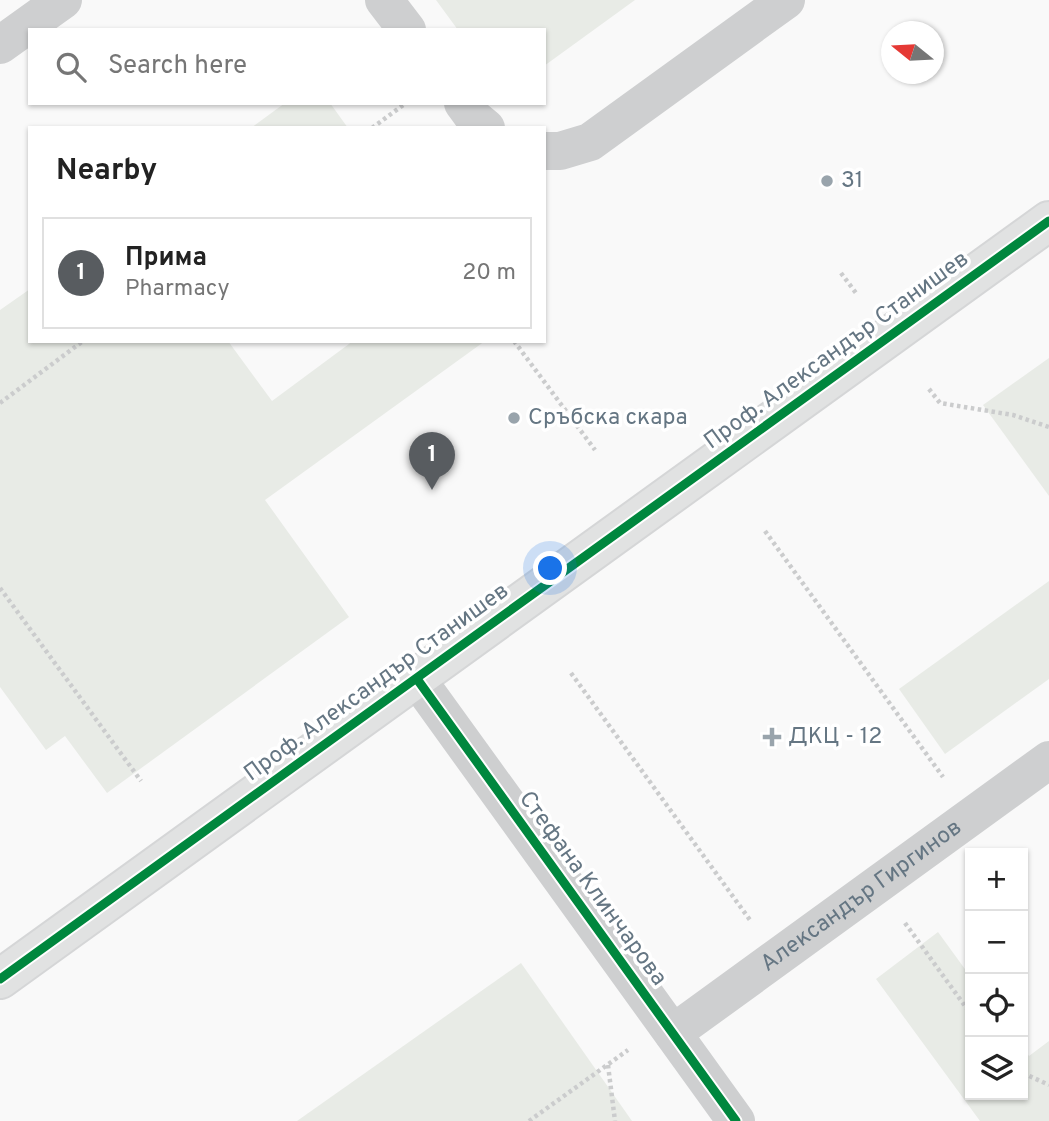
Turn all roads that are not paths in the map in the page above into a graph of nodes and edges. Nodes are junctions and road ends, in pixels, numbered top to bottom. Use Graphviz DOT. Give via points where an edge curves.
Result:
graph roads {
  1 [pos="63,0"];
  2 [pos="384,0"];
  3 [pos="786,0"];
  4 [pos="405,28"];
  5 [pos="0,45"];
  6 [pos="465,105"];
  7 [pos="484,126"];
  8 [pos="546,151"];
  9 [pos="1049,221"];
  10 [pos="417,679"];
  11 [pos="1049,760"];
  12 [pos="0,979"];
  13 [pos="669,1028"];
  14 [pos="736,1121"];
  1 -- 5 [label="street"];
  2 -- 4 [label="street"];
  3 -- 8 [label="street" via="590,142"];
  6 -- 7 [label="street"];
  9 -- 10 [label="street, Проф. Александър Станишев"];
  10 -- 12 [label="street, Проф. Александър Станишев"];
  10 -- 13 [label="street, Стефана Клинчарова"];
  11 -- 13 [label="street, Александър Гиргинов" via="777,958"];
  13 -- 14 [label="street, Стефана Клинчарова"];
}
